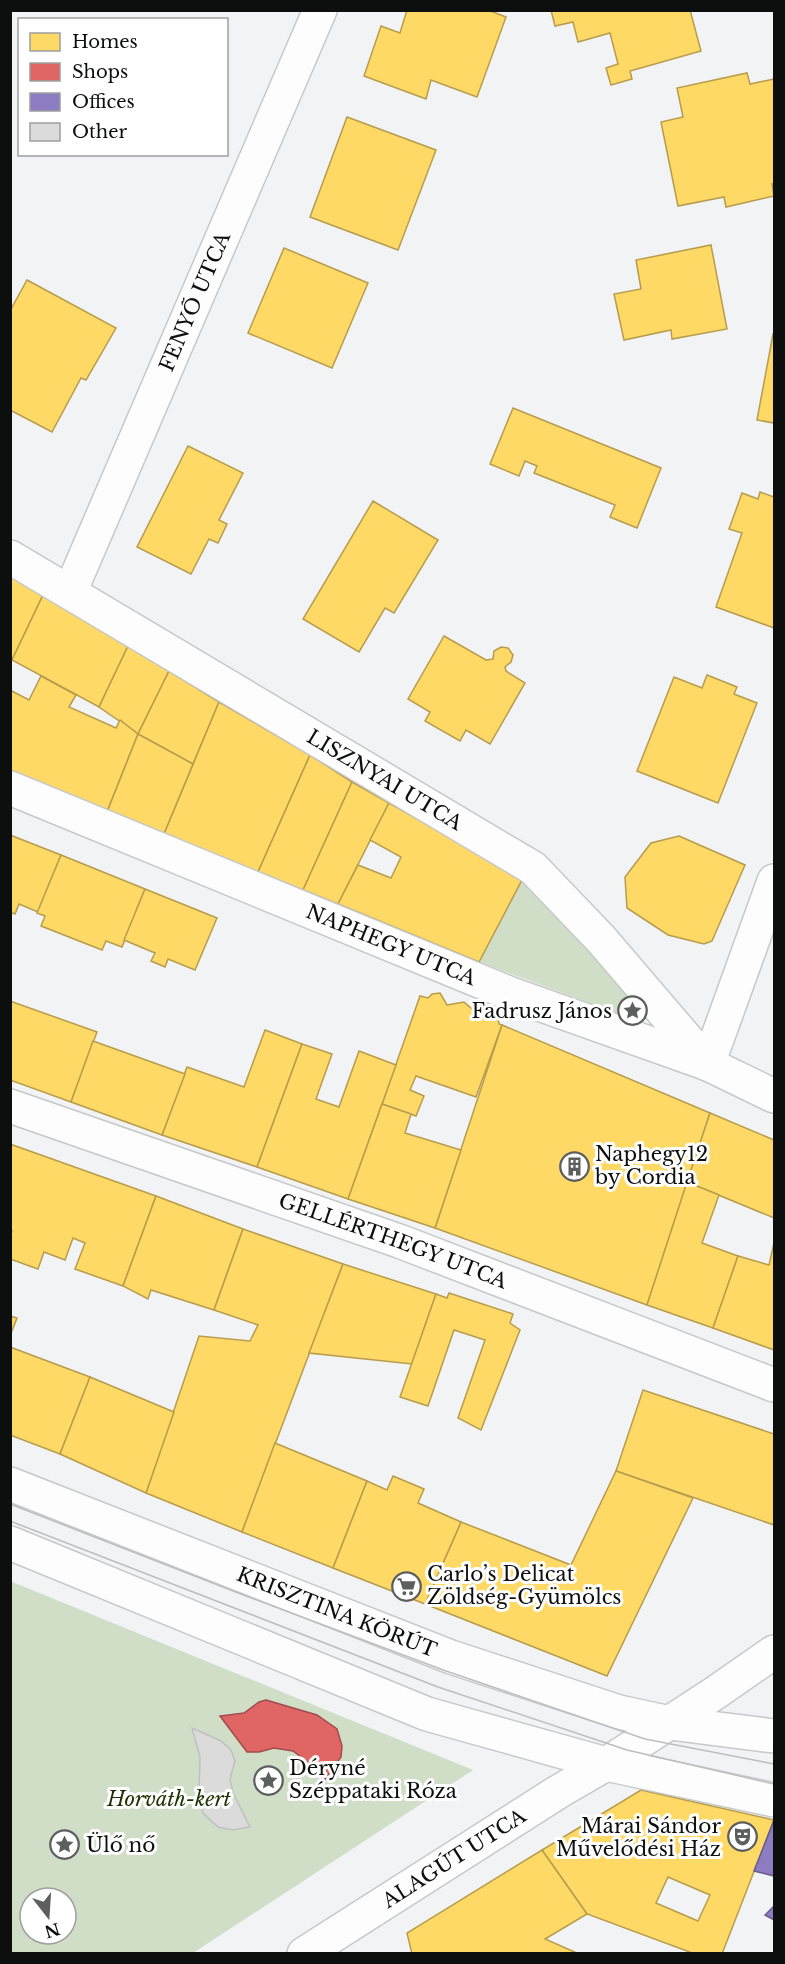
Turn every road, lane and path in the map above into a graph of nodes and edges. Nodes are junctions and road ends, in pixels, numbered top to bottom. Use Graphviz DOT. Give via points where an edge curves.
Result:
graph roads {
  1 [pos="320,10"];
  2 [pos="10,557"];
  3 [pos="70,592"];
  4 [pos="10,788"];
  5 [pos="774,881"];
  6 [pos="708,1064"];
  7 [pos="774,1096"];
  8 [pos="10,1106"];
  9 [pos="774,1385"];
  10 [pos="10,1485"];
  11 [pos="10,1543"];
  12 [pos="774,1652"];
  13 [pos="670,1723"];
  14 [pos="774,1736"];
  15 [pos="606,1764"];
  16 [pos="774,1800"];
  17 [pos="324,1948"];
  1 -- 3 [label="street, FENYŐ UTCA"];
  2 -- 3 [label="street, LISZNYAI UTCA"];
  3 -- 6 [label="street, LISZNYAI UTCA" via="533,868 601,939"];
  4 -- 6 [label="street, NAPHEGY UTCA" via="511,994"];
  5 -- 6 [label="street"];
  6 -- 7 [label="street, NAPHEGY UTCA"];
  8 -- 9 [label="street, GELLÉRTHEGY UTCA" via="399,1241"];
  10 -- 13 [label="street, KRISZTINA KÖRÚT" via="451,1657 620,1712"];
  11 -- 15 [label="street" via="427,1714"];
  12 -- 13 [label="street, ALAGÚT UTCA"];
  13 -- 14 [label="street, KRISZTINA KÖRÚT"];
  13 -- 15 [label="street, ALAGÚT UTCA"];
  15 -- 16 [label="street"];
  15 -- 17 [label="street, ALAGÚT UTCA"];
}
